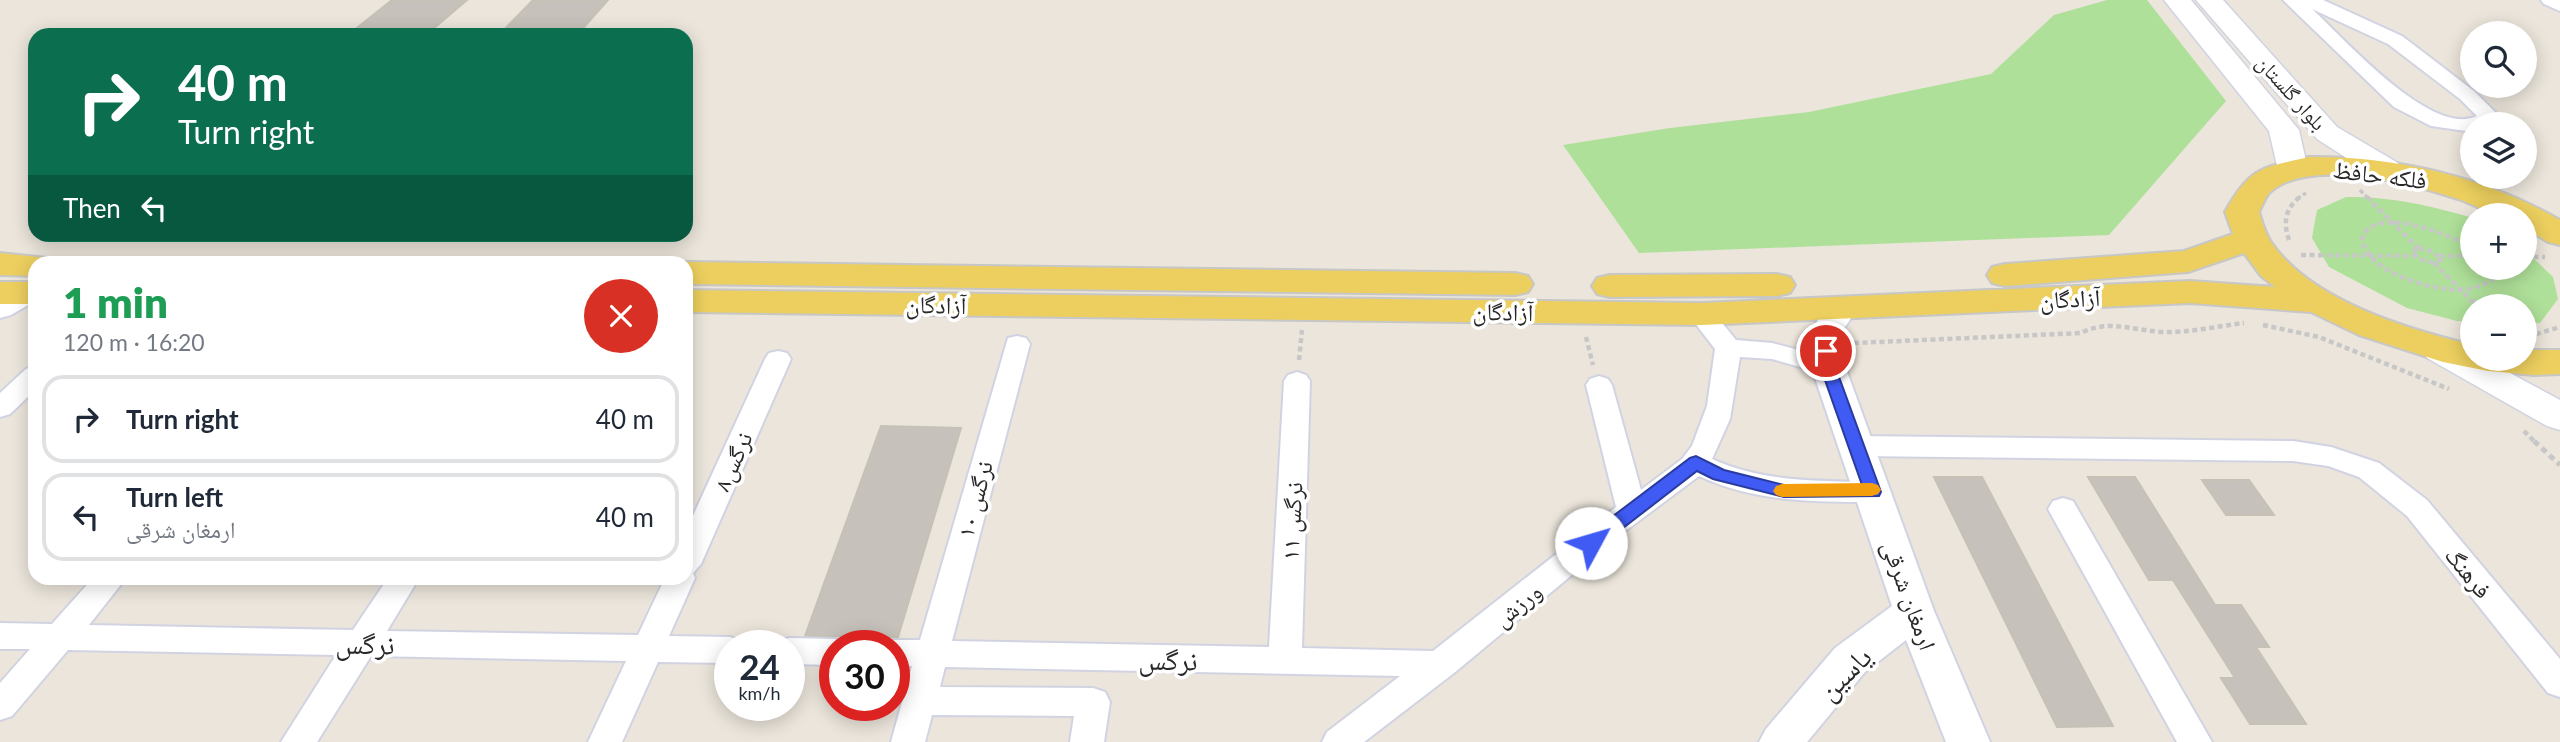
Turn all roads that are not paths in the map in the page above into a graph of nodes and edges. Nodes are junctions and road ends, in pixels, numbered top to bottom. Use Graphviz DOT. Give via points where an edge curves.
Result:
graph roads {
  1 [pos="2177,0"];
  2 [pos="2208,0"];
  3 [pos="2292,0"];
  4 [pos="2308,0"];
  5 [pos="2550,0"];
  6 [pos="2560,5"];
  7 [pos="2485,112"];
  8 [pos="2460,125"];
  9 [pos="2376,178"];
  10 [pos="2302,181"];
  11 [pos="2497,203"];
  12 [pos="2537,214"];
  13 [pos="2560,215"];
  14 [pos="2537,221"];
  15 [pos="2560,234"];
  16 [pos="2251,239"];
  17 [pos="0,264"];
  18 [pos="693,273"];
  19 [pos="19,290"];
  20 [pos="693,301"];
  21 [pos="2320,301"];
  22 [pos="1841,309"];
  23 [pos="1701,314"];
  24 [pos="1017,344"];
  25 [pos="1728,348"];
  26 [pos="2457,353"];
  27 [pos="1826,355"];
  28 [pos="778,359"];
  29 [pos="2560,362"];
  30 [pos="2537,363"];
  31 [pos="1297,381"];
  32 [pos="28,382"];
  33 [pos="1599,385"];
  34 [pos="0,408"];
  35 [pos="2560,417"];
  36 [pos="1857,446"];
  37 [pos="1696,463"];
  38 [pos="2369,470"];
  39 [pos="1873,492"];
  40 [pos="2063,509"];
  41 [pos="1632,511"];
  42 [pos="693,548"];
  43 [pos="105,585"];
  44 [pos="400,585"];
  45 [pos="677,585"];
  46 [pos="1914,611"];
  47 [pos="0,636"];
  48 [pos="59,637"];
  49 [pos="363,643"];
  50 [pos="648,649"];
  51 [pos="714,650"];
  52 [pos="910,653"];
  53 [pos="932,654"];
  54 [pos="1285,661"];
  55 [pos="1443,664"];
  56 [pos="2560,683"];
  57 [pos="919,701"];
  58 [pos="0,706"];
  59 [pos="299,742"];
  60 [pos="605,742"];
  61 [pos="908,742"];
  62 [pos="1087,742"];
  63 [pos="1339,742"];
  64 [pos="1781,742"];
  65 [pos="1968,742"];
  66 [pos="2195,742"];
  1 -- 10 [label="main road, بلوار گلستان" via="2284,131"];
  2 -- 9 [label="main road, بلوار گلستان" via="2327,133"];
  3 -- 8 [label="street" via="2401,103 2438,122"];
  4 -- 7 [label="street" via="2395,40"];
  5 -- 6 [label="street"];
  9 -- 10 [label="main road, فلکه حافظ" via="2336,166"];
  9 -- 11 [label="main road, فلکه حافظ" via="2461,189"];
  10 -- 16 [label="main road, فلکه حافظ" via="2262,181 2245,200 2242,212"];
  12 -- 13 [label="main road"];
  14 -- 15 [label="main road, فلکه حافظ"];
  16 -- 18 [label="main road, آزادگان" via="2188,261 2158,265 1872,283 1649,286"];
  16 -- 21 [label="main road, فلکه حافظ" via="2277,270"];
  17 -- 19 [label="main road"];
  20 -- 23 [label="main road, آزادگان"];
  21 -- 22 [label="main road, آزادگان" via="2190,292"];
  21 -- 26 [label="main road, فلکه حافظ" via="2377,328"];
  22 -- 23 [label="main road, آزادگان"];
  22 -- 27 [label="street" via="1824,335"];
  23 -- 25 [label="street"];
  24 -- 53 [label="street, نرگس ۱۰"];
  25 -- 27 [label="street"];
  25 -- 37 [label="street, ورزش" via="1715,429"];
  26 -- 35 [label="main road"];
  27 -- 36 [label="street, ارمغان شرقی"];
  28 -- 42 [label="street, نرگس۸"];
  29 -- 30 [label="main road"];
  31 -- 54 [label="street, نرگس ۱۱"];
  32 -- 34 [label="street"];
  33 -- 41 [label="street"];
  36 -- 38 [label="street" via="2293,451"];
  36 -- 39 [label="street, ارمغان شرقی"];
  37 -- 39 [label="street" via="1719,475 1784,491"];
  37 -- 41 [label="street, ورزش"];
  38 -- 56 [label="street, فرهنگ" via="2417,508"];
  39 -- 46 [label="street, ارمغان شرقی"];
  40 -- 66 [label="street"];
  41 -- 55 [label="street, ورزش"];
  43 -- 48 [label="street"];
  44 -- 49 [label="street"];
  45 -- 50 [label="street"];
  46 -- 64 [label="street, یاسین" via="1850,660"];
  46 -- 65 [label="street, ارمغان شرقی"];
  47 -- 48 [label="street, نرگس"];
  48 -- 49 [label="street, نرگس"];
  48 -- 58 [label="street"];
  49 -- 50 [label="street, نرگس"];
  49 -- 59 [label="street"];
  50 -- 51 [label="street, نرگس"];
  50 -- 60 [label="street"];
  52 -- 53 [label="street, نرگس"];
  53 -- 54 [label="street, نرگس"];
  53 -- 57 [label="street"];
  54 -- 55 [label="street, نرگس"];
  55 -- 63 [label="street, ورزش"];
  57 -- 61 [label="street"];
  57 -- 62 [label="street" via="1094,702"];
}
